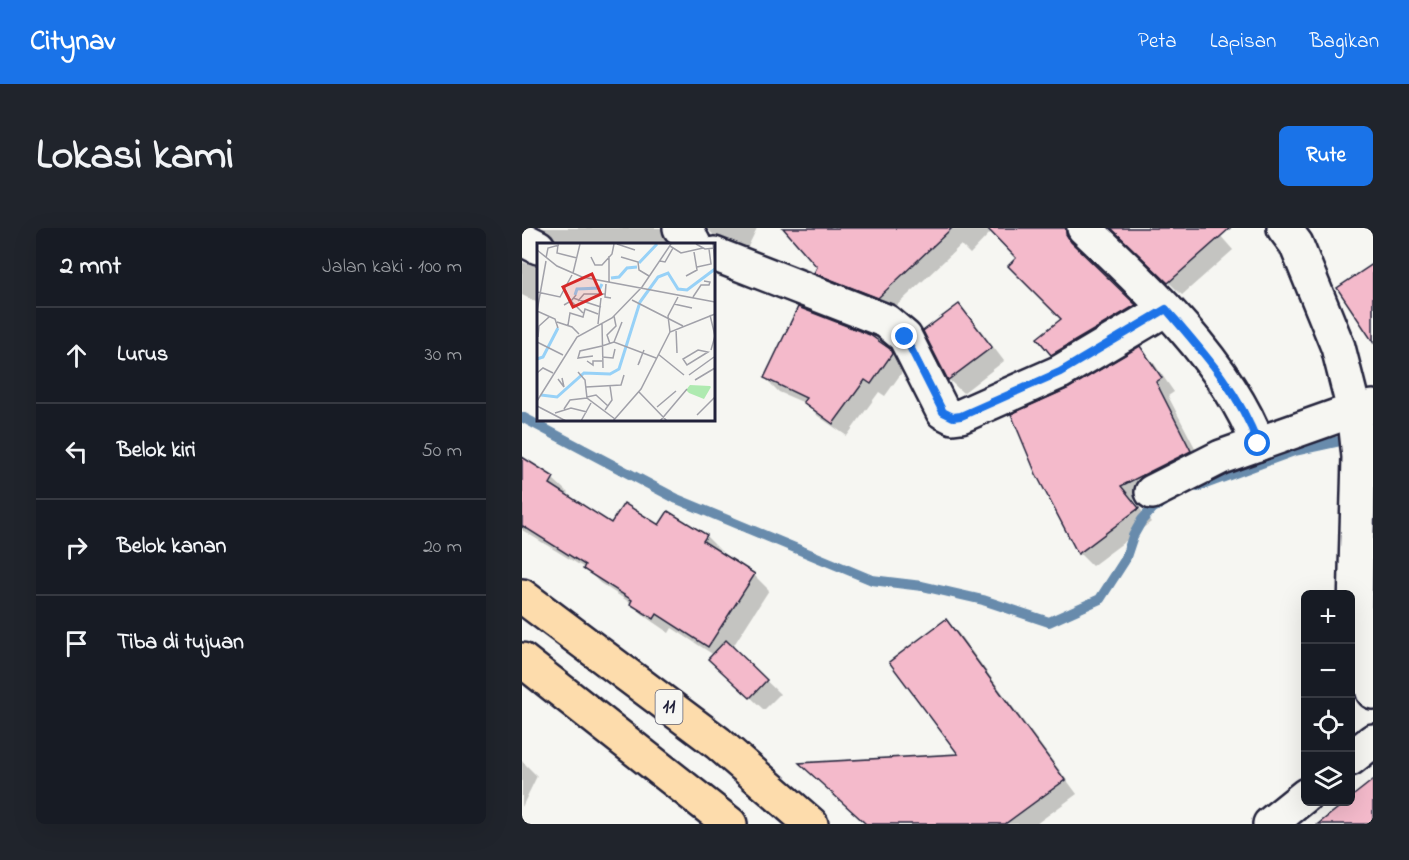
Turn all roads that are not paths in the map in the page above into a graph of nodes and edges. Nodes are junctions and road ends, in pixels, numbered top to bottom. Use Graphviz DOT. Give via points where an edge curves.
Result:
graph roads {
  1 [pos="680,228"];
  2 [pos="1084,228"];
  3 [pos="1284,228"];
  4 [pos="522,239"];
  5 [pos="693,243"];
  6 [pos="537,246"];
  7 [pos="716,255"];
  8 [pos="1166,309"];
  9 [pos="1361,413"];
  10 [pos="1258,444"];
  11 [pos="1152,492"];
  12 [pos="522,596"];
  13 [pos="522,660"];
  14 [pos="1373,692"];
  15 [pos="1373,741"];
  16 [pos="1355,755"];
  17 [pos="1301,798"];
  18 [pos="730,824"];
  19 [pos="811,824"];
  20 [pos="1270,824"];
  1 -- 5 [label="street"];
  2 -- 8 [label="street"];
  3 -- 9 [label="street" via="1296,244"];
  4 -- 6 [label="street"];
  7 -- 8 [label="street" via="897,328 943,412 953,417 1060,372"];
  8 -- 10 [label="street" via="1231,389"];
  9 -- 10 [label="street"];
  9 -- 14 [label="street" via="1355,608"];
  10 -- 11 [label="street" via="1221,457"];
  12 -- 19 [label="highway, 11" via="718,743"];
  13 -- 18 [label="highway"];
  15 -- 16 [label="street"];
  17 -- 20 [label="street"];
}
